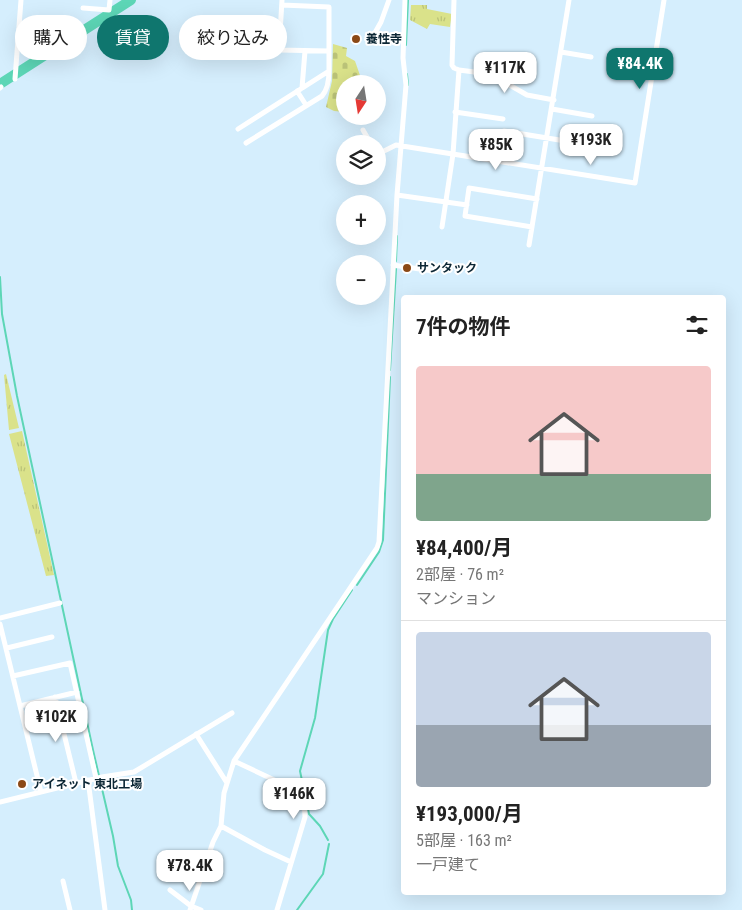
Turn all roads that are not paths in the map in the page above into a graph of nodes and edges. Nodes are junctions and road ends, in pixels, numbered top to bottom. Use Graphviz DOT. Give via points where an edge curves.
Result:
graph roads {
  1 [pos="21,0"];
  2 [pos="110,0"];
  3 [pos="389,0"];
  4 [pos="405,0"];
  5 [pos="454,0"];
  6 [pos="570,0"];
  7 [pos="664,0"];
  8 [pos="282,3"];
  9 [pos="83,8"];
  10 [pos="372,38"];
  11 [pos="305,51"];
  12 [pos="330,51"];
  13 [pos="561,52"];
  14 [pos="591,57"];
  15 [pos="460,70"];
  16 [pos="329,71"];
  17 [pos="15,79"];
  18 [pos="300,89"];
  19 [pos="554,100"];
  20 [pos="306,106"];
  21 [pos="552,109"];
  22 [pos="455,112"];
  23 [pos="592,116"];
  24 [pos="503,119"];
  25 [pos="238,129"];
  26 [pos="363,130"];
  27 [pos="504,131"];
  28 [pos="366,135"];
  29 [pos="548,139"];
  30 [pos="246,143"];
  31 [pos="590,145"];
  32 [pos="400,146"];
  33 [pos="386,150"];
  34 [pos="453,154"];
  35 [pos="543,168"];
  36 [pos="396,195"];
  37 [pos="537,199"];
  38 [pos="446,202"];
  39 [pos="467,205"];
  40 [pos="442,227"];
  41 [pos="532,227"];
  42 [pos="529,245"];
  43 [pos="393,265"];
  44 [pos="433,271"];
  45 [pos="60,603"];
  46 [pos="0,618"];
  47 [pos="0,624"];
  48 [pos="52,637"];
  49 [pos="7,648"];
  50 [pos="13,676"];
  51 [pos="77,692"];
  52 [pos="55,697"];
  53 [pos="20,706"];
  54 [pos="232,713"];
  55 [pos="196,734"];
  56 [pos="234,761"];
  57 [pos="98,778"];
  58 [pos="88,780"];
  59 [pos="76,783"];
  60 [pos="227,783"];
  61 [pos="41,792"];
  62 [pos="0,802"];
  63 [pos="221,826"];
  64 [pos="291,862"];
  65 [pos="63,881"];
  66 [pos="170,890"];
  67 [pos="190,908"];
  68 [pos="70,910"];
  69 [pos="105,910"];
  70 [pos="201,910"];
  71 [pos="277,910"];
  1 -- 17 [label="street"];
  2 -- 9 [label="street" via="109,10"];
  3 -- 10 [label="street"];
  4 -- 32 [label="street" via="403,58 406,85"];
  5 -- 15 [label="street" via="451,58 454,68"];
  6 -- 13 [label="street"];
  7 -- 35 [label="street" via="635,183"];
  8 -- 11 [label="street" via="279,50"];
  8 -- 12 [label="street" via="329,7"];
  11 -- 12 [label="street"];
  11 -- 18 [label="street"];
  12 -- 16 [label="street"];
  13 -- 14 [label="street"];
  13 -- 19 [label="street"];
  15 -- 19 [label="street" via="490,74 527,95"];
  15 -- 22 [label="street"];
  16 -- 18 [label="street"];
  16 -- 20 [label="street" via="326,91"];
  18 -- 20 [label="street"];
  18 -- 25 [label="street"];
  19 -- 21 [label="street"];
  20 -- 30 [label="street"];
  21 -- 23 [label="street"];
  21 -- 29 [label="street"];
  22 -- 24 [label="street"];
  22 -- 34 [label="street"];
  26 -- 28 [label="street"];
  27 -- 29 [label="street"];
  29 -- 31 [label="street"];
  29 -- 35 [label="street"];
  32 -- 33 [label="street"];
  32 -- 34 [label="street"];
  32 -- 36 [label="street"];
  34 -- 35 [label="street"];
  34 -- 38 [label="street"];
  35 -- 37 [label="street"];
  36 -- 38 [label="street"];
  36 -- 43 [label="street"];
  37 -- 39 [label="street" via="470,188"];
  37 -- 41 [label="street"];
  38 -- 39 [label="street"];
  38 -- 40 [label="street"];
  39 -- 41 [label="street" via="465,216"];
  41 -- 42 [label="street"];
  43 -- 44 [label="street"];
  43 -- 56 [label="street" via="379,542 334,615"];
  45 -- 46 [label="street"];
  47 -- 49 [label="street"];
  48 -- 49 [label="street"];
  49 -- 50 [label="street"];
  50 -- 51 [label="street" via="70,663"];
  50 -- 53 [label="street"];
  51 -- 52 [label="street"];
  51 -- 57 [label="street"];
  52 -- 53 [label="street"];
  52 -- 59 [label="street"];
  53 -- 61 [label="street"];
  54 -- 55 [label="street"];
  55 -- 57 [label="street" via="134,772"];
  55 -- 60 [label="street"];
  56 -- 60 [label="street"];
  56 -- 64 [label="street" via="302,793 306,811"];
  57 -- 58 [label="street"];
  58 -- 59 [label="street"];
  58 -- 69 [label="street"];
  59 -- 61 [label="street"];
  60 -- 63 [label="street"];
  61 -- 62 [label="street"];
  63 -- 64 [label="street"];
  63 -- 67 [label="street"];
  64 -- 71 [label="street"];
  65 -- 68 [label="street"];
  66 -- 67 [label="street"];
  67 -- 70 [label="street"];
}
